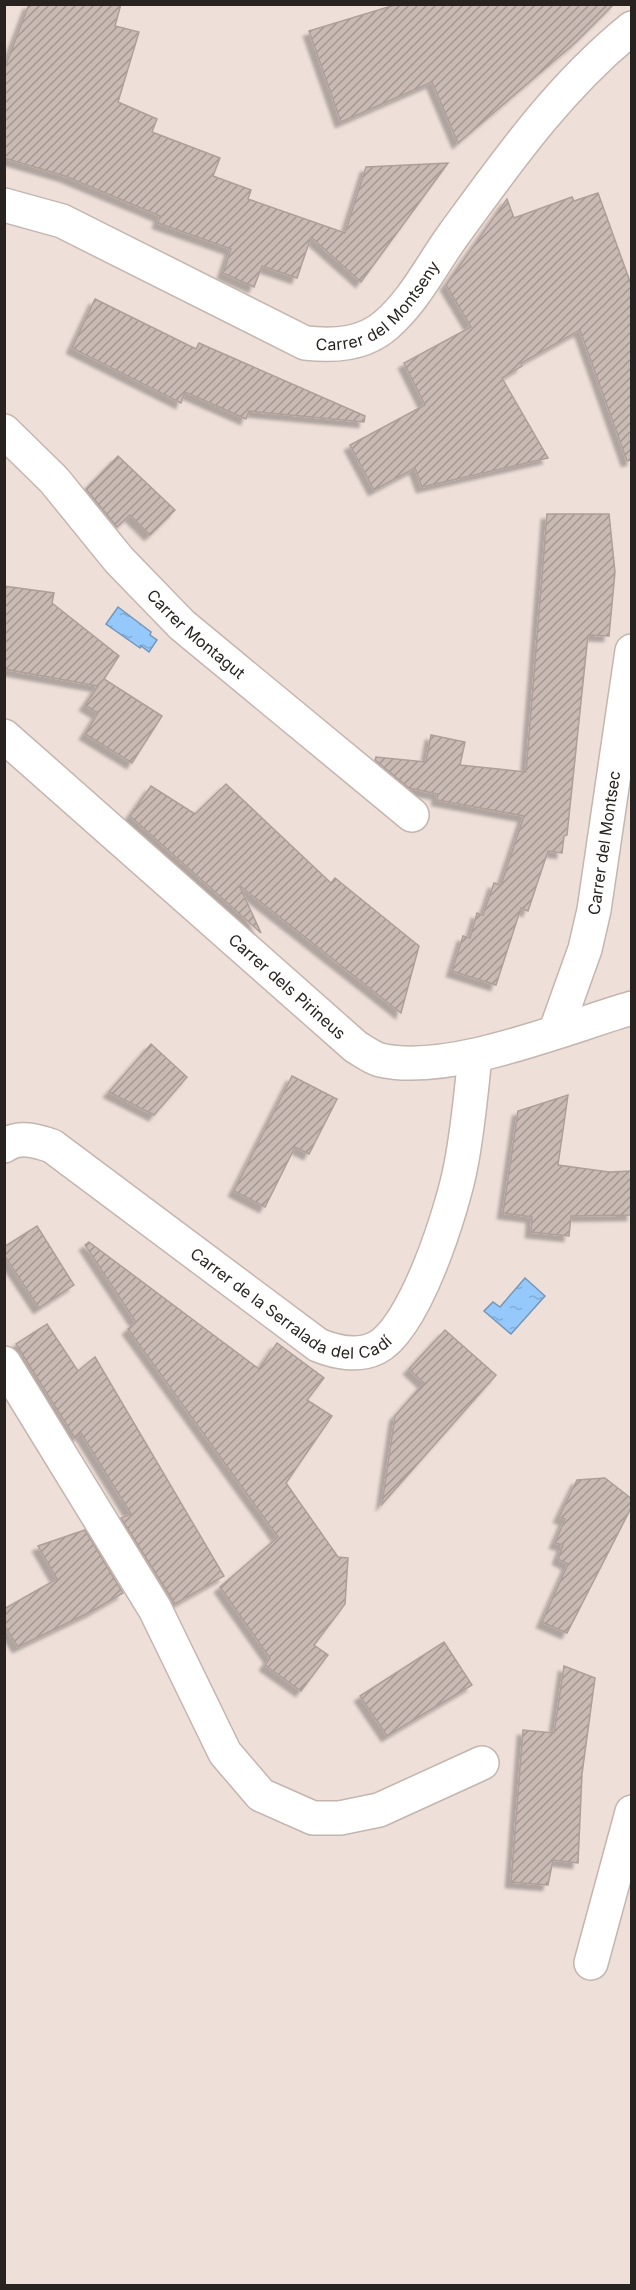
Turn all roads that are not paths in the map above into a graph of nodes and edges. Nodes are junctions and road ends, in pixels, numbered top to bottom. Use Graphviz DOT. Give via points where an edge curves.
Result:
graph roads {
  1 [pos="632,28"];
  2 [pos="4,205"];
  3 [pos="4,431"];
  4 [pos="632,651"];
  5 [pos="4,735"];
  6 [pos="412,815"];
  7 [pos="632,1008"];
  8 [pos="556,1030"];
  9 [pos="475,1056"];
  10 [pos="4,1146"];
  11 [pos="4,1363"];
  12 [pos="482,1763"];
  13 [pos="632,1812"];
  14 [pos="591,1963"];
  1 -- 2 [label="street, Carrer del Montseny" via="592,61 512,153 410,300 386,326 363,339 333,346 305,343 62,221"];
  3 -- 6 [label="street, Carrer Montagut" via="54,480 119,560 182,625"];
  4 -- 8 [label="street, Carrer del Montsec" via="594,910 585,949"];
  5 -- 9 [label="street, Carrer dels Pirineus" via="356,1047 377,1060 400,1063"];
  7 -- 8 [label="street, Carrer dels Pirineus"];
  8 -- 9 [label="street, Carrer dels Pirineus"];
  9 -- 10 [label="street, Carrer de la Serralada del Cadí" via="461,1166 442,1232 407,1316 393,1336 375,1349 335,1352 318,1345 52,1146 30,1139"];
  11 -- 12 [label="street" via="155,1609 225,1753 261,1795 313,1818 340,1818 379,1810"];
  13 -- 14 [label="street"];
}
